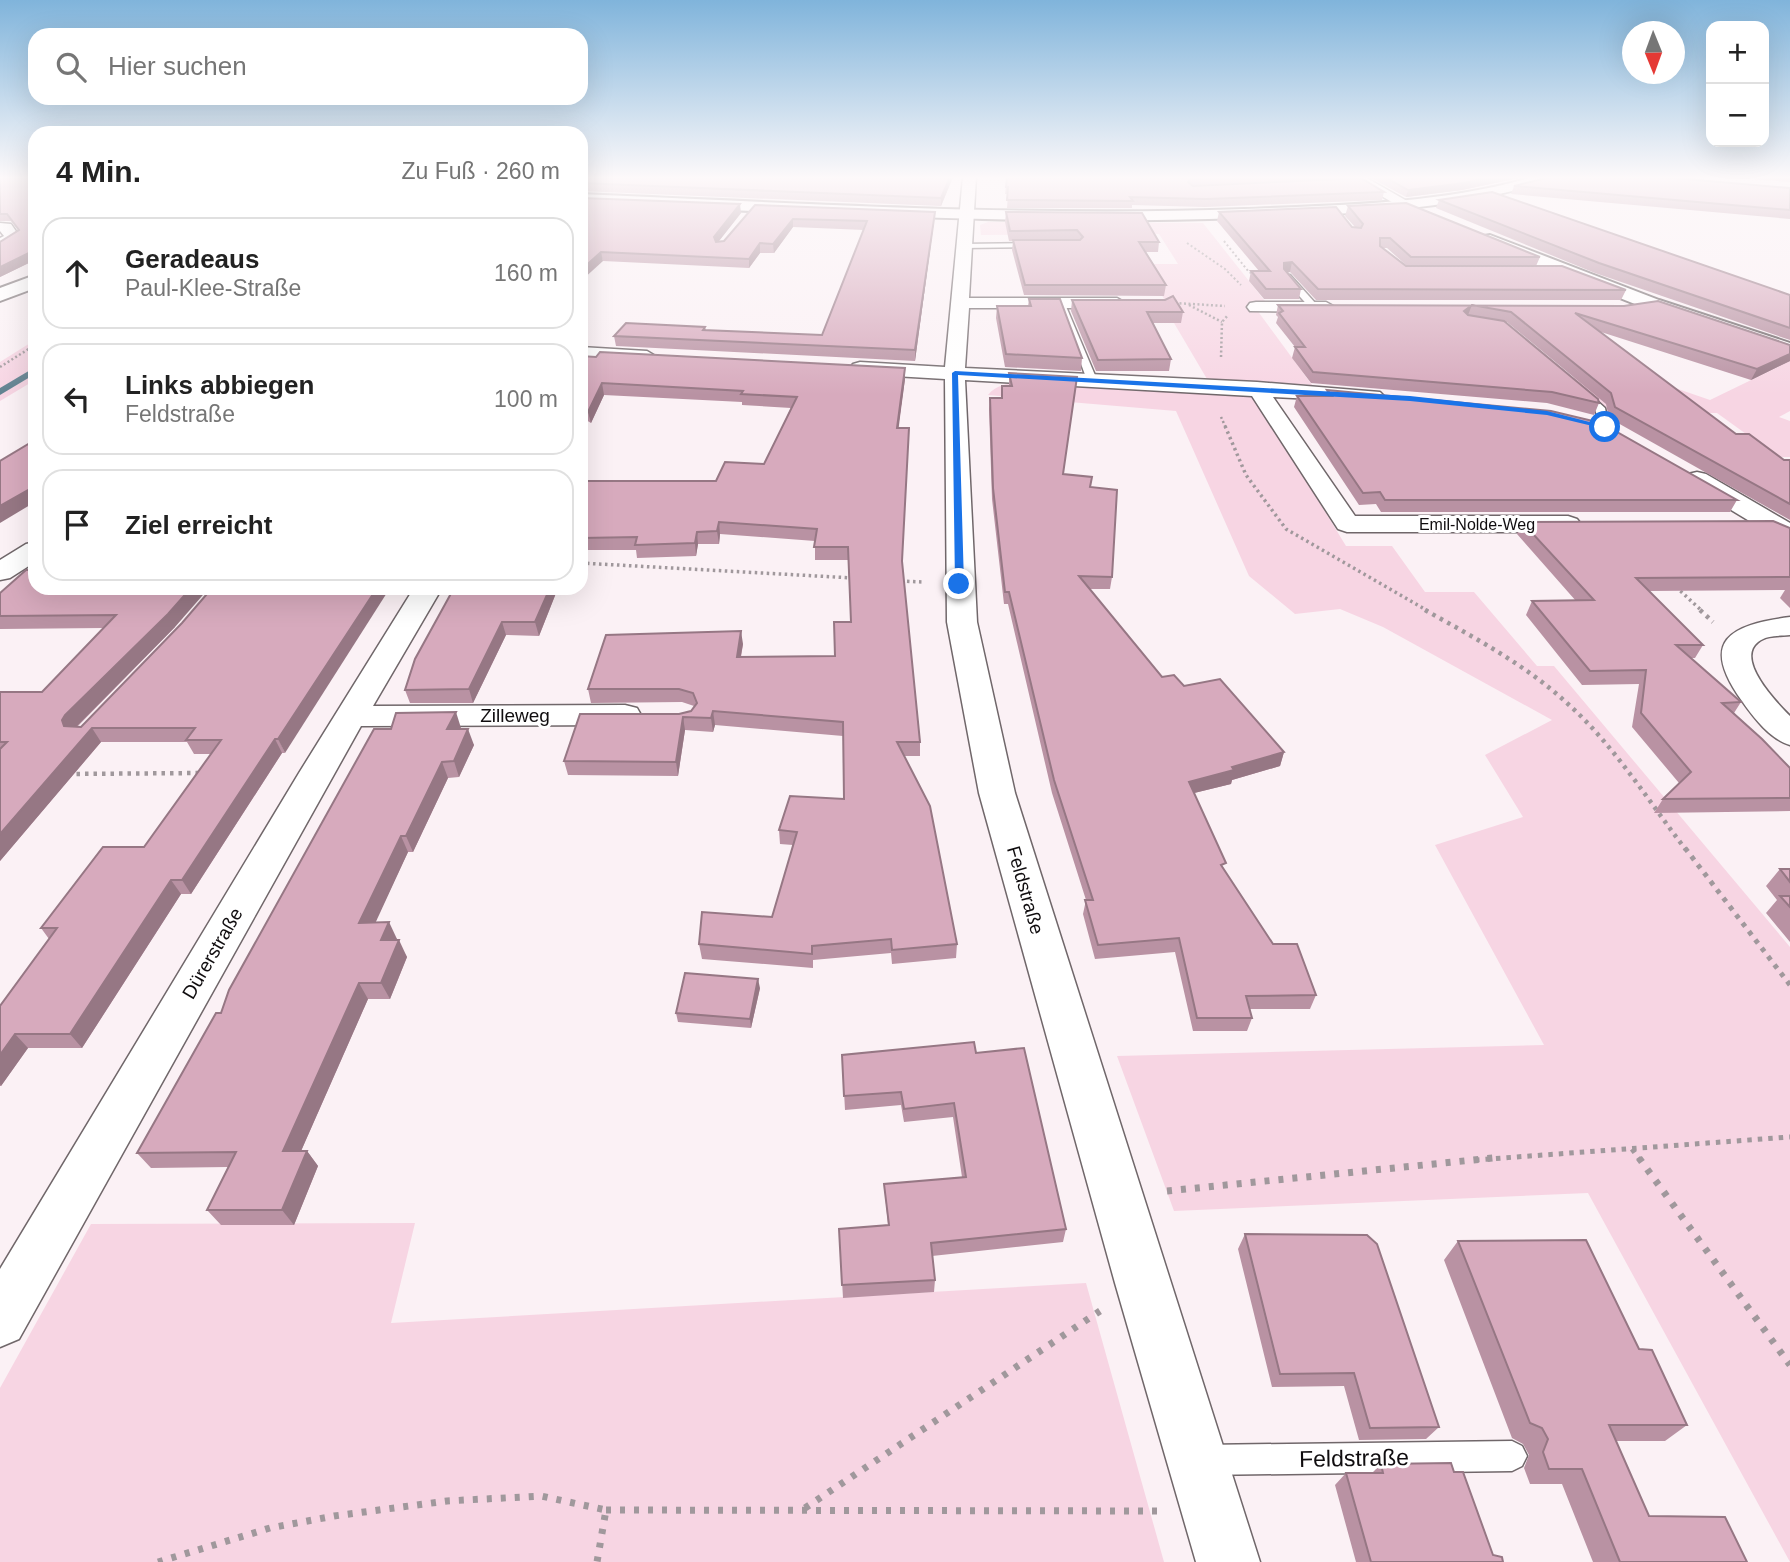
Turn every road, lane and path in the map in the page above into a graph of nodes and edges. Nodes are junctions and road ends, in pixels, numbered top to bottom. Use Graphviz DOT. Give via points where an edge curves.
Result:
graph roads {
  1 [pos="964,250"];
  2 [pos="1198,250"];
  3 [pos="1231,250"];
  4 [pos="1514,250"];
  5 [pos="1541,272"];
  6 [pos="1568,272"];
  7 [pos="1287,277"];
  8 [pos="28,284"];
  9 [pos="0,295"];
  10 [pos="960,303"];
  11 [pos="1163,303"];
  12 [pos="1061,304"];
  13 [pos="1187,304"];
  14 [pos="1651,304"];
  15 [pos="1234,306"];
  16 [pos="1256,307"];
  17 [pos="1314,307"];
  18 [pos="1339,307"];
  19 [pos="1607,308"];
  20 [pos="1222,322"];
  21 [pos="28,349"];
  22 [pos="1790,350"];
  23 [pos="588,353"];
  24 [pos="664,358"];
  25 [pos="0,367"];
  26 [pos="844,367"];
  27 [pos="955,373"];
  28 [pos="1092,380"];
  29 [pos="1569,382"];
  30 [pos="1221,386"];
  31 [pos="1257,388"];
  32 [pos="1396,397"];
  33 [pos="1582,422"];
  34 [pos="1605,427"];
  35 [pos="1628,439"];
  36 [pos="1680,469"];
  37 [pos="1731,523"];
  38 [pos="1596,524"];
  39 [pos="1780,529"];
  40 [pos="28,554"];
  41 [pos="588,563"];
  42 [pos="0,572"];
  43 [pos="865,579"];
  44 [pos="892,580"];
  45 [pos="1669,580"];
  46 [pos="959,584"];
  47 [pos="424,595"];
  48 [pos="1790,626"];
  49 [pos="1738,646"];
  50 [pos="653,715"];
  51 [pos="350,716"];
  52 [pos="1790,734"];
  53 [pos="206,773"];
  54 [pos="55,774"];
  55 [pos="1790,985"];
  56 [pos="1790,1137"];
  57 [pos="1632,1149"];
  58 [pos="1116,1196"];
  59 [pos="14,1272"];
  60 [pos="1142,1283"];
  61 [pos="0,1320"];
  62 [pos="1790,1366"];
  63 [pos="1512,1456"];
  64 [pos="1196,1460"];
  65 [pos="803,1509"];
  66 [pos="606,1510"];
  67 [pos="1212,1511"];
  68 [pos="158,1562"];
  69 [pos="597,1562"];
  70 [pos="1228,1562"];
  1 -- 10 [label="street, Feldstraße"];
  2 -- 15 [label="path" via="1247,292 1248,304"];
  3 -- 7 [label="path" via="1249,272"];
  4 -- 6 [label="street"];
  5 -- 6 [label="lane"];
  6 -- 14 [label="street"];
  7 -- 17 [label="lane"];
  8 -- 9 [label="street"];
  10 -- 12 [label="street"];
  10 -- 27 [label="street, Feldstraße"];
  11 -- 12 [label="street"];
  11 -- 13 [label="path"];
  12 -- 28 [label="lane"];
  13 -- 15 [label="path"];
  13 -- 20 [label="path"];
  14 -- 19 [label="street"];
  14 -- 22 [label="street"];
  15 -- 16 [label="path"];
  15 -- 20 [label="path"];
  16 -- 17 [label="street"];
  17 -- 18 [label="street"];
  20 -- 30 [label="path"];
  21 -- 25 [label="path"];
  23 -- 24 [label="street"];
  26 -- 27 [label="street"];
  27 -- 28 [label="street"];
  27 -- 46 [label="street, Feldstraße"];
  28 -- 30 [label="street"];
  29 -- 34 [label="lane" via="1600,408"];
  30 -- 31 [label="street"];
  30 -- 55 [label="path" via="1228,437 1246,475 1286,528 1497,650 1571,706 1603,741"];
  31 -- 32 [label="street"];
  31 -- 38 [label="street, Emil-Nolde-Weg" via="1347,524"];
  33 -- 34 [label="street"];
  34 -- 35 [label="street"];
  36 -- 39 [label="street"];
  37 -- 39 [label="street"];
  40 -- 42 [label="street"];
  41 -- 43 [label="path"];
  44 -- 46 [label="path"];
  45 -- 49 [label="path"];
  46 -- 58 [label="street, Feldstraße" via="962,622 997,793"];
  47 -- 51 [label="street, Dürerstraße"];
  48 -- 49 [label="street" via="1746,636"];
  49 -- 52 [label="street" via="1734,662 1741,677"];
  50 -- 51 [label="street, Zilleweg"];
  51 -- 59 [label="street, Dürerstraße"];
  53 -- 54 [label="path"];
  56 -- 57 [label="path"];
  57 -- 58 [label="path" via="1513,1156"];
  57 -- 62 [label="path"];
  58 -- 60 [label="street, Feldstraße"];
  59 -- 61 [label="street, Dürerstraße"];
  60 -- 64 [label="street, Feldstraße"];
  60 -- 65 [label="path"];
  63 -- 64 [label="lane, Feldstraße"];
  64 -- 67 [label="street, Feldstraße"];
  65 -- 66 [label="path"];
  65 -- 67 [label="path"];
  66 -- 68 [label="path" via="541,1496 447,1501 270,1528"];
  66 -- 69 [label="path"];
  67 -- 70 [label="street, Feldstraße"];
}
